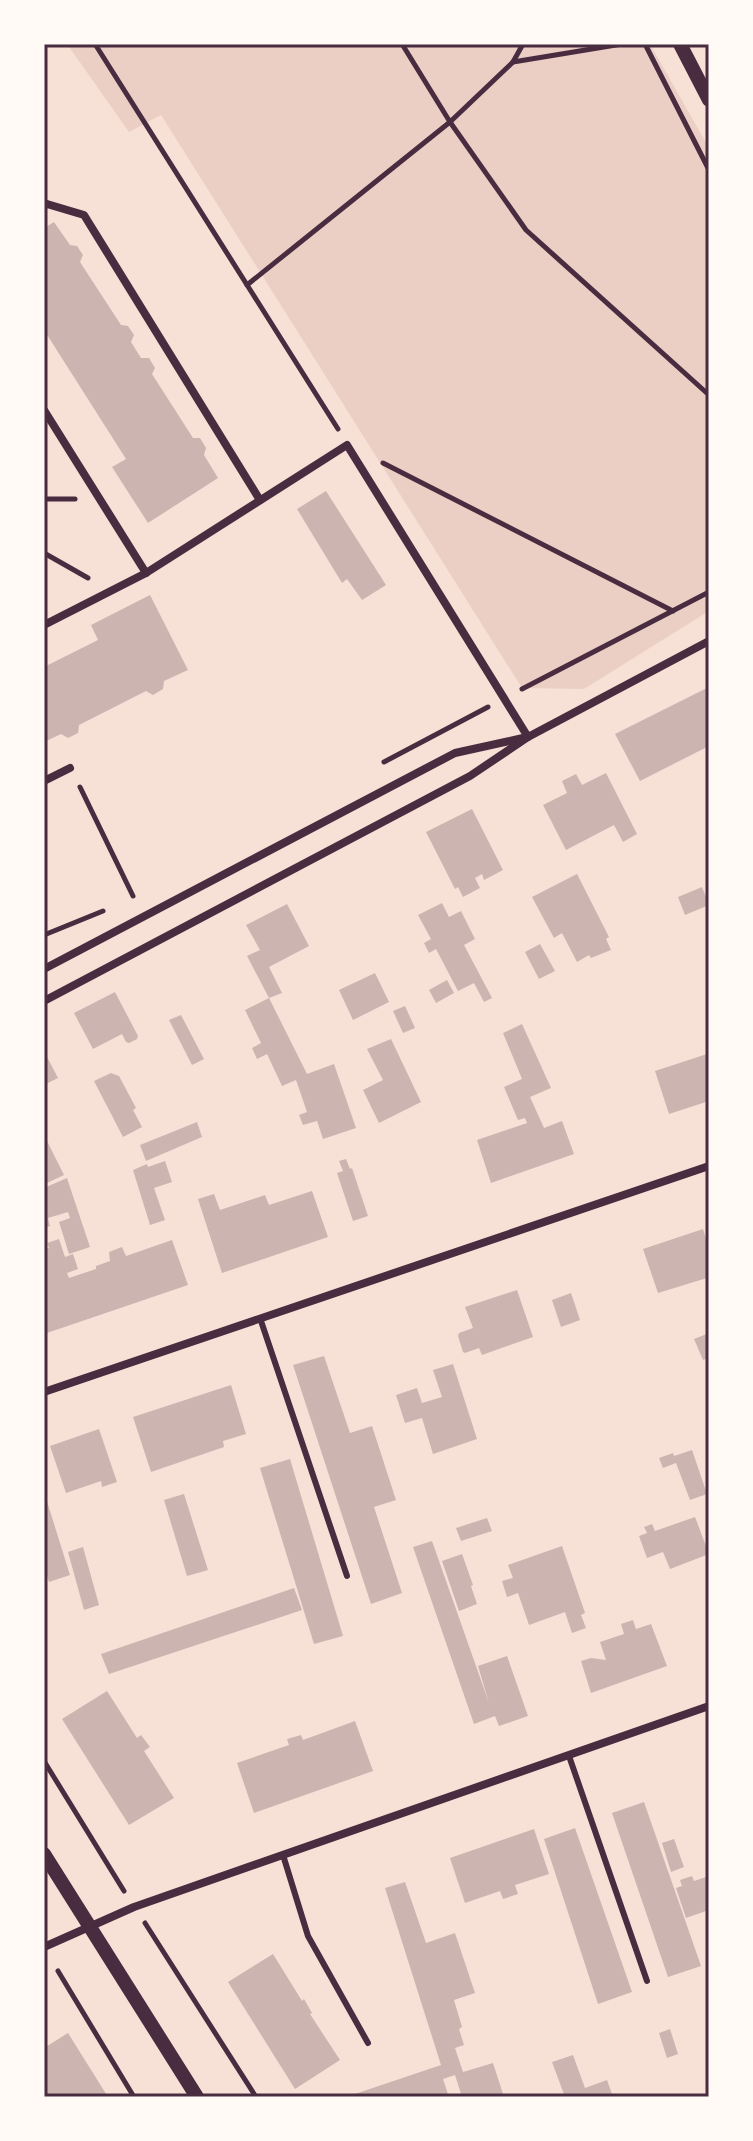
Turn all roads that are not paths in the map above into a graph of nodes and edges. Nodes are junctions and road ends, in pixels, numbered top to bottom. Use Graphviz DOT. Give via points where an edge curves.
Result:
graph roads {
  1 [pos="680,44"];
  2 [pos="709,100"];
  3 [pos="44,206"];
  4 [pos="44,410"];
  5 [pos="260,500"];
  6 [pos="146,573"];
  7 [pos="44,625"];
  8 [pos="709,641"];
  9 [pos="528,737"];
  10 [pos="70,768"];
  11 [pos="44,781"];
  12 [pos="44,969"];
  13 [pos="44,1001"];
  14 [pos="709,1166"];
  15 [pos="260,1318"];
  16 [pos="44,1392"];
  17 [pos="347,1576"];
  18 [pos="709,1706"];
  19 [pos="569,1756"];
  20 [pos="44,1854"];
  21 [pos="283,1855"];
  22 [pos="90,1927"];
  23 [pos="44,1947"];
  24 [pos="647,1981"];
  25 [pos="368,2043"];
  26 [pos="197,2097"];
  1 -- 2 [label="street"];
  3 -- 5 [label="street" via="84,215"];
  4 -- 6 [label="street"];
  5 -- 6 [label="street"];
  5 -- 9 [label="street" via="347,445"];
  6 -- 7 [label="street"];
  8 -- 9 [label="street"];
  9 -- 12 [label="street" via="455,753"];
  9 -- 13 [label="street" via="470,776"];
  10 -- 11 [label="street"];
  14 -- 15 [label="street"];
  15 -- 16 [label="street"];
  15 -- 17 [label="lane"];
  18 -- 19 [label="street"];
  19 -- 21 [label="street"];
  19 -- 24 [label="lane"];
  20 -- 22 [label="street"];
  21 -- 22 [label="street"];
  21 -- 25 [label="lane" via="308,1936"];
  22 -- 23 [label="street"];
  22 -- 26 [label="street"];
}
